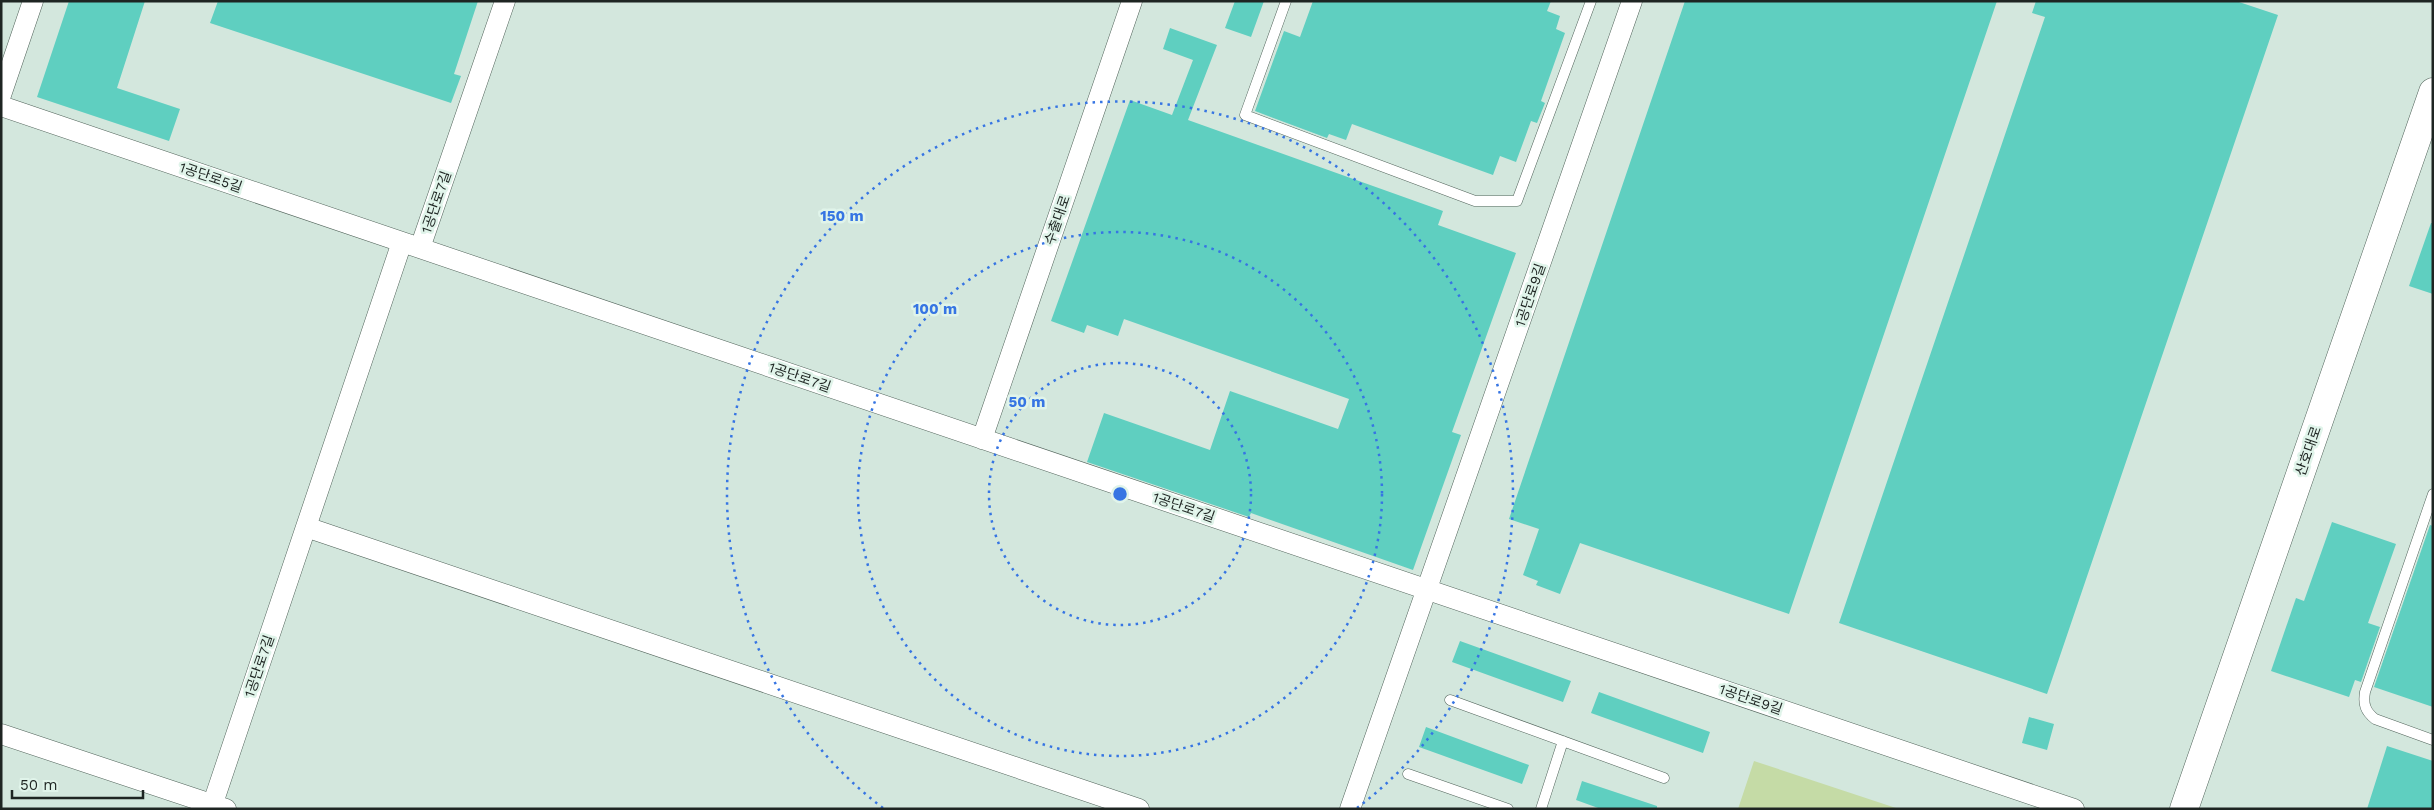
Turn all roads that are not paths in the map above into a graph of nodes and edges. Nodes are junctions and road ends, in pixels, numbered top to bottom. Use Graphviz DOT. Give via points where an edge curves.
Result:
graph roads {
  1 [pos="33,1"];
  2 [pos="505,1"];
  3 [pos="1132,1"];
  4 [pos="1286,1"];
  5 [pos="1591,1"];
  6 [pos="1632,1"];
  7 [pos="2433,92"];
  8 [pos="1,95"];
  9 [pos="1,106"];
  10 [pos="411,245"];
  11 [pos="982,439"];
  12 [pos="2433,494"];
  13 [pos="306,527"];
  14 [pos="1427,589"];
  15 [pos="1450,700"];
  16 [pos="1,734"];
  17 [pos="2433,740"];
  18 [pos="1564,741"];
  19 [pos="1408,774"];
  20 [pos="1664,778"];
  21 [pos="216,807"];
  22 [pos="1139,809"];
  23 [pos="1350,809"];
  24 [pos="1508,809"];
  25 [pos="1541,809"];
  26 [pos="2074,809"];
  27 [pos="2184,809"];
  1 -- 8 [label="street"];
  2 -- 10 [label="street, 1공단로7길"];
  3 -- 11 [label="street, 수출대로"];
  4 -- 5 [label="lane" via="1245,115 1475,201 1517,202"];
  6 -- 14 [label="street, 1공단로9길"];
  7 -- 27 [label="street, 산호대로"];
  9 -- 10 [label="street, 1공단로5길"];
  10 -- 11 [label="street, 1공단로7길"];
  10 -- 13 [label="street, 1공단로7길"];
  11 -- 14 [label="street, 1공단로7길"];
  12 -- 17 [label="lane" via="2364,703 2367,713 2375,720"];
  13 -- 21 [label="street, 1공단로7길"];
  13 -- 22 [label="street"];
  14 -- 23 [label="street, 1공단로9길"];
  14 -- 26 [label="street, 1공단로9길"];
  15 -- 18 [label="lane"];
  16 -- 21 [label="street"];
  18 -- 20 [label="lane"];
  18 -- 25 [label="lane"];
  19 -- 24 [label="lane"];
}
